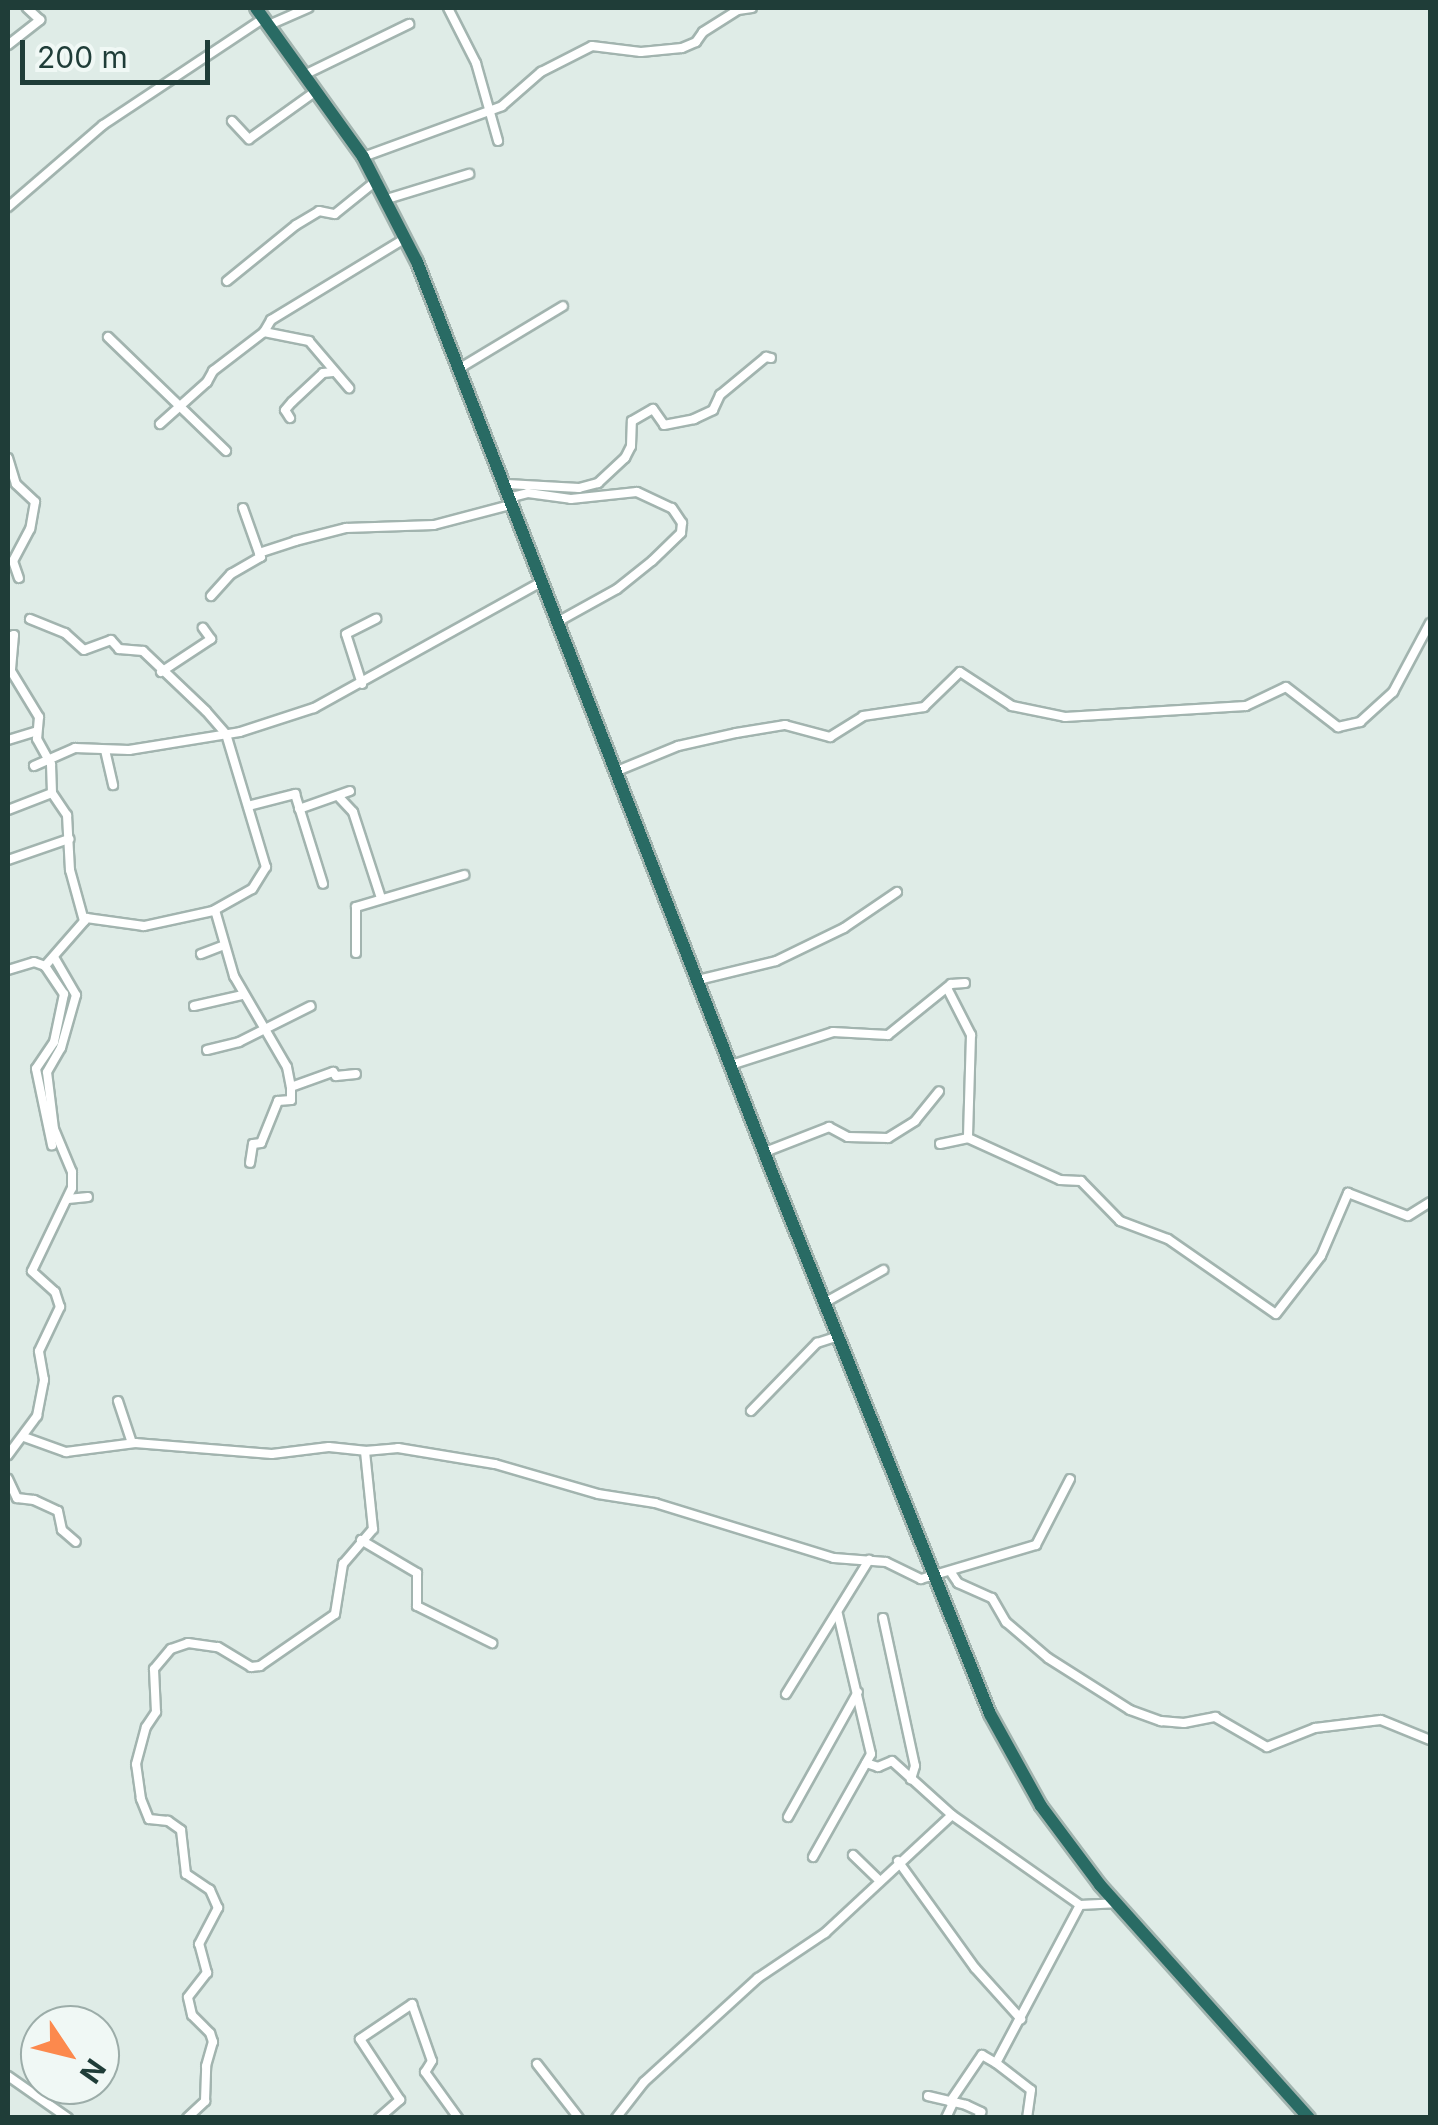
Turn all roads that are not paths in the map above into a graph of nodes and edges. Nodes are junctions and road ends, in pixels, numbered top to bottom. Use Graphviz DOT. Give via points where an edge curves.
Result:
graph roads {
  1 [pos="26,8"];
  2 [pos="308,8"];
  3 [pos="448,8"];
  4 [pos="752,8"];
  5 [pos="263,17"];
  6 [pos="410,24"];
  7 [pos="8,44"];
  8 [pos="304,75"];
  9 [pos="316,91"];
  10 [pos="488,112"];
  11 [pos="232,121"];
  12 [pos="498,141"];
  13 [pos="362,157"];
  14 [pos="469,174"];
  15 [pos="377,180"];
  16 [pos="387,199"];
  17 [pos="8,207"];
  18 [pos="406,238"];
  19 [pos="226,282"];
  20 [pos="563,306"];
  21 [pos="264,332"];
  22 [pos="108,338"];
  23 [pos="772,358"];
  24 [pos="460,368"];
  25 [pos="333,372"];
  26 [pos="349,388"];
  27 [pos="179,403"];
  28 [pos="290,418"];
  29 [pos="160,424"];
  30 [pos="226,451"];
  31 [pos="8,458"];
  32 [pos="511,495"];
  33 [pos="684,504"];
  34 [pos="243,508"];
  35 [pos="672,508"];
  36 [pos="259,553"];
  37 [pos="19,578"];
  38 [pos="544,581"];
  39 [pos="211,596"];
  40 [pos="30,619"];
  41 [pos="376,619"];
  42 [pos="560,621"];
  43 [pos="1430,623"];
  44 [pos="203,628"];
  45 [pos="8,637"];
  46 [pos="162,672"];
  47 [pos="362,684"];
  48 [pos="37,731"];
  49 [pos="226,734"];
  50 [pos="8,740"];
  51 [pos="105,750"];
  52 [pos="47,760"];
  53 [pos="34,766"];
  54 [pos="617,771"];
  55 [pos="114,785"];
  56 [pos="350,791"];
  57 [pos="52,793"];
  58 [pos="338,796"];
  59 [pos="248,806"];
  60 [pos="300,809"];
  61 [pos="8,810"];
  62 [pos="69,839"];
  63 [pos="8,860"];
  64 [pos="464,875"];
  65 [pos="323,884"];
  66 [pos="897,892"];
  67 [pos="381,898"];
  68 [pos="216,910"];
  69 [pos="84,921"];
  70 [pos="222,946"];
  71 [pos="356,953"];
  72 [pos="201,954"];
  73 [pos="54,957"];
  74 [pos="45,966"];
  75 [pos="8,970"];
  76 [pos="698,980"];
  77 [pos="965,984"];
  78 [pos="946,988"];
  79 [pos="242,995"];
  80 [pos="194,1006"];
  81 [pos="310,1006"];
  82 [pos="264,1031"];
  83 [pos="207,1050"];
  84 [pos="731,1065"];
  85 [pos="356,1074"];
  86 [pos="291,1087"];
  87 [pos="939,1091"];
  88 [pos="968,1138"];
  89 [pos="940,1144"];
  90 [pos="52,1146"];
  91 [pos="764,1152"];
  92 [pos="250,1163"];
  93 [pos="88,1197"];
  94 [pos="68,1200"];
  95 [pos="1430,1202"];
  96 [pos="883,1270"];
  97 [pos="824,1302"];
  98 [pos="838,1336"];
  99 [pos="118,1401"];
  100 [pos="751,1411"];
  101 [pos="24,1437"];
  102 [pos="132,1443"];
  103 [pos="365,1451"];
  104 [pos="8,1455"];
  105 [pos="1070,1478"];
  106 [pos="8,1479"];
  107 [pos="361,1540"];
  108 [pos="76,1542"];
  109 [pos="870,1560"];
  110 [pos="952,1574"];
  111 [pos="934,1576"];
  112 [pos="838,1614"];
  113 [pos="883,1618"];
  114 [pos="492,1643"];
  115 [pos="858,1692"];
  116 [pos="786,1694"];
  117 [pos="1430,1740"];
  118 [pos="866,1762"];
  119 [pos="911,1779"];
  120 [pos="952,1815"];
  121 [pos="788,1817"];
  122 [pos="853,1854"];
  123 [pos="813,1856"];
  124 [pos="898,1861"];
  125 [pos="878,1879"];
  126 [pos="1116,1902"];
  127 [pos="1080,1905"];
  128 [pos="1020,2019"];
  129 [pos="996,2062"];
  130 [pos="537,2064"];
  131 [pos="8,2076"];
  132 [pos="928,2096"];
  133 [pos="952,2103"];
  134 [pos="68,2118"];
  135 [pos="187,2118"];
  136 [pos="378,2118"];
  137 [pos="458,2118"];
  138 [pos="579,2118"];
  139 [pos="616,2118"];
  140 [pos="946,2118"];
  141 [pos="978,2118"];
  142 [pos="1027,2118"];
  143 [pos="1309,2118"];
  1 -- 7 [label="street" via="40,20"];
  2 -- 5 [label="street"];
  3 -- 10 [label="street" via="476,63"];
  4 -- 10 [label="street" via="738,10 682,48 592,46 541,72"];
  5 -- 8 [label="highway"];
  5 -- 17 [label="street" via="103,126"];
  6 -- 8 [label="street"];
  8 -- 9 [label="highway"];
  9 -- 11 [label="street" via="248,139"];
  9 -- 13 [label="highway"];
  10 -- 12 [label="street"];
  10 -- 13 [label="street"];
  13 -- 15 [label="highway"];
  14 -- 16 [label="street"];
  15 -- 16 [label="highway"];
  15 -- 19 [label="street" via="336,214 319,211 296,225"];
  16 -- 18 [label="highway"];
  18 -- 21 [label="street" via="270,320"];
  18 -- 24 [label="highway"];
  20 -- 24 [label="street"];
  21 -- 25 [label="street" via="308,341"];
  21 -- 27 [label="street"];
  22 -- 27 [label="street"];
  23 -- 32 [label="street" via="694,419 664,426 652,409 632,421 625,458 598,483"];
  24 -- 32 [label="highway"];
  25 -- 26 [label="street"];
  25 -- 28 [label="street" via="323,373 292,402 285,410"];
  27 -- 29 [label="street"];
  27 -- 30 [label="street"];
  31 -- 37 [label="street" via="16,484 34,502 30,529 12,562"];
  32 -- 35 [label="street" via="572,499 637,492"];
  32 -- 36 [label="street" via="426,526 346,528"];
  32 -- 38 [label="highway"];
  33 -- 35 [label="street"];
  34 -- 36 [label="street"];
  35 -- 42 [label="street" via="681,533 617,589"];
  36 -- 39 [label="street"];
  38 -- 42 [label="highway"];
  38 -- 47 [label="street"];
  40 -- 46 [label="street" via="66,633 84,650 111,640 119,649 143,650"];
  41 -- 47 [label="street" via="346,634"];
  42 -- 54 [label="highway"];
  43 -- 54 [label="street" via="1393,692 1360,722 1338,728 1286,687 1246,706 1066,716 1012,706 960,672 924,706 863,716 830,737 785,725 736,732"];
  44 -- 46 [label="street" via="212,639"];
  45 -- 48 [label="street" via="14,635 9,666 39,716"];
  46 -- 49 [label="street"];
  47 -- 49 [label="street" via="314,708"];
  48 -- 50 [label="street"];
  48 -- 52 [label="street"];
  49 -- 51 [label="street"];
  49 -- 59 [label="street"];
  51 -- 52 [label="street" via="75,748"];
  51 -- 55 [label="street"];
  52 -- 53 [label="street"];
  52 -- 57 [label="street"];
  54 -- 76 [label="highway"];
  56 -- 58 [label="street"];
  57 -- 61 [label="street"];
  57 -- 62 [label="street" via="63,804"];
  58 -- 60 [label="street"];
  58 -- 67 [label="street" via="354,812"];
  59 -- 60 [label="street" via="294,794"];
  59 -- 68 [label="street" via="266,871 252,889"];
  60 -- 65 [label="street"];
  62 -- 63 [label="street"];
  62 -- 69 [label="street"];
  64 -- 67 [label="street"];
  66 -- 76 [label="street" via="844,928 776,960"];
  67 -- 71 [label="street" via="355,908"];
  68 -- 69 [label="street" via="144,926"];
  68 -- 70 [label="street"];
  69 -- 73 [label="street"];
  70 -- 72 [label="street"];
  70 -- 79 [label="street"];
  73 -- 74 [label="street"];
  73 -- 94 [label="street" via="76,995 61,1048 46,1072 54,1129 72,1172"];
  74 -- 75 [label="street" via="34,962"];
  74 -- 90 [label="street" via="64,994 54,1042 36,1070"];
  76 -- 84 [label="highway"];
  77 -- 78 [label="street"];
  78 -- 84 [label="street" via="888,1035 833,1032"];
  78 -- 88 [label="street" via="971,1035"];
  79 -- 80 [label="street"];
  79 -- 82 [label="street"];
  81 -- 82 [label="street"];
  82 -- 83 [label="street"];
  82 -- 86 [label="street" via="287,1067"];
  84 -- 91 [label="highway"];
  85 -- 86 [label="street" via="333,1072"];
  86 -- 92 [label="street" via="290,1100 278,1101 261,1143 254,1144"];
  87 -- 91 [label="street" via="916,1121 888,1138 848,1137 829,1127"];
  88 -- 89 [label="street"];
  88 -- 95 [label="street" via="1060,1180 1080,1182 1120,1221 1168,1239 1276,1314 1321,1256 1348,1193 1408,1216"];
  91 -- 97 [label="highway"];
  93 -- 94 [label="street"];
  94 -- 101 [label="street" via="32,1271 55,1292 60,1307 39,1351 44,1380"];
  96 -- 97 [label="street"];
  97 -- 98 [label="highway"];
  98 -- 100 [label="street" via="818,1343"];
  98 -- 111 [label="highway"];
  99 -- 102 [label="street"];
  101 -- 102 [label="street" via="66,1452"];
  101 -- 104 [label="street"];
  102 -- 103 [label="street" via="272,1454 329,1446"];
  103 -- 107 [label="street" via="373,1529"];
  103 -- 109 [label="street" via="398,1448 495,1464 704,1516 834,1558"];
  105 -- 110 [label="street" via="1036,1546"];
  106 -- 108 [label="street" via="17,1498 58,1511 62,1530"];
  107 -- 114 [label="street" via="417,1573 416,1606"];
  107 -- 135 [label="street" via="343,1564 335,1614 272,1659 251,1667 218,1647 188,1643 171,1649 154,1669 156,1712 135,1770 141,1799 149,1818 181,1830 186,1874 210,1890 218,1908 199,1944 207,1972 188,1997 213,2047 205,2101"];
  109 -- 111 [label="street" via="916,1578"];
  109 -- 112 [label="street"];
  110 -- 111 [label="street"];
  110 -- 117 [label="street" via="992,1598 1006,1622 1048,1658 1161,1722 1215,1717 1267,1747 1315,1728 1381,1720"];
  111 -- 126 [label="highway" via="1019,1768 1054,1826"];
  112 -- 115 [label="street"];
  112 -- 116 [label="street"];
  113 -- 119 [label="street" via="916,1766"];
  115 -- 118 [label="street" via="871,1754"];
  115 -- 121 [label="street"];
  118 -- 119 [label="street" via="878,1767 892,1761"];
  118 -- 123 [label="street"];
  119 -- 120 [label="street"];
  120 -- 124 [label="street"];
  120 -- 127 [label="street"];
  122 -- 125 [label="street"];
  124 -- 125 [label="street"];
  124 -- 128 [label="street"];
  125 -- 139 [label="street" via="826,1933 748,1987 644,2082"];
  126 -- 127 [label="street"];
  126 -- 143 [label="highway"];
  127 -- 128 [label="street"];
  128 -- 129 [label="street"];
  129 -- 133 [label="street" via="982,2055"];
  129 -- 142 [label="street" via="1031,2090"];
  130 -- 138 [label="street"];
  131 -- 134 [label="street"];
  132 -- 133 [label="street"];
  133 -- 140 [label="street"];
  133 -- 141 [label="street" via="981,2112"];
  136 -- 137 [label="street" via="400,2100 360,2039 412,2004 432,2062 425,2072"];
}
